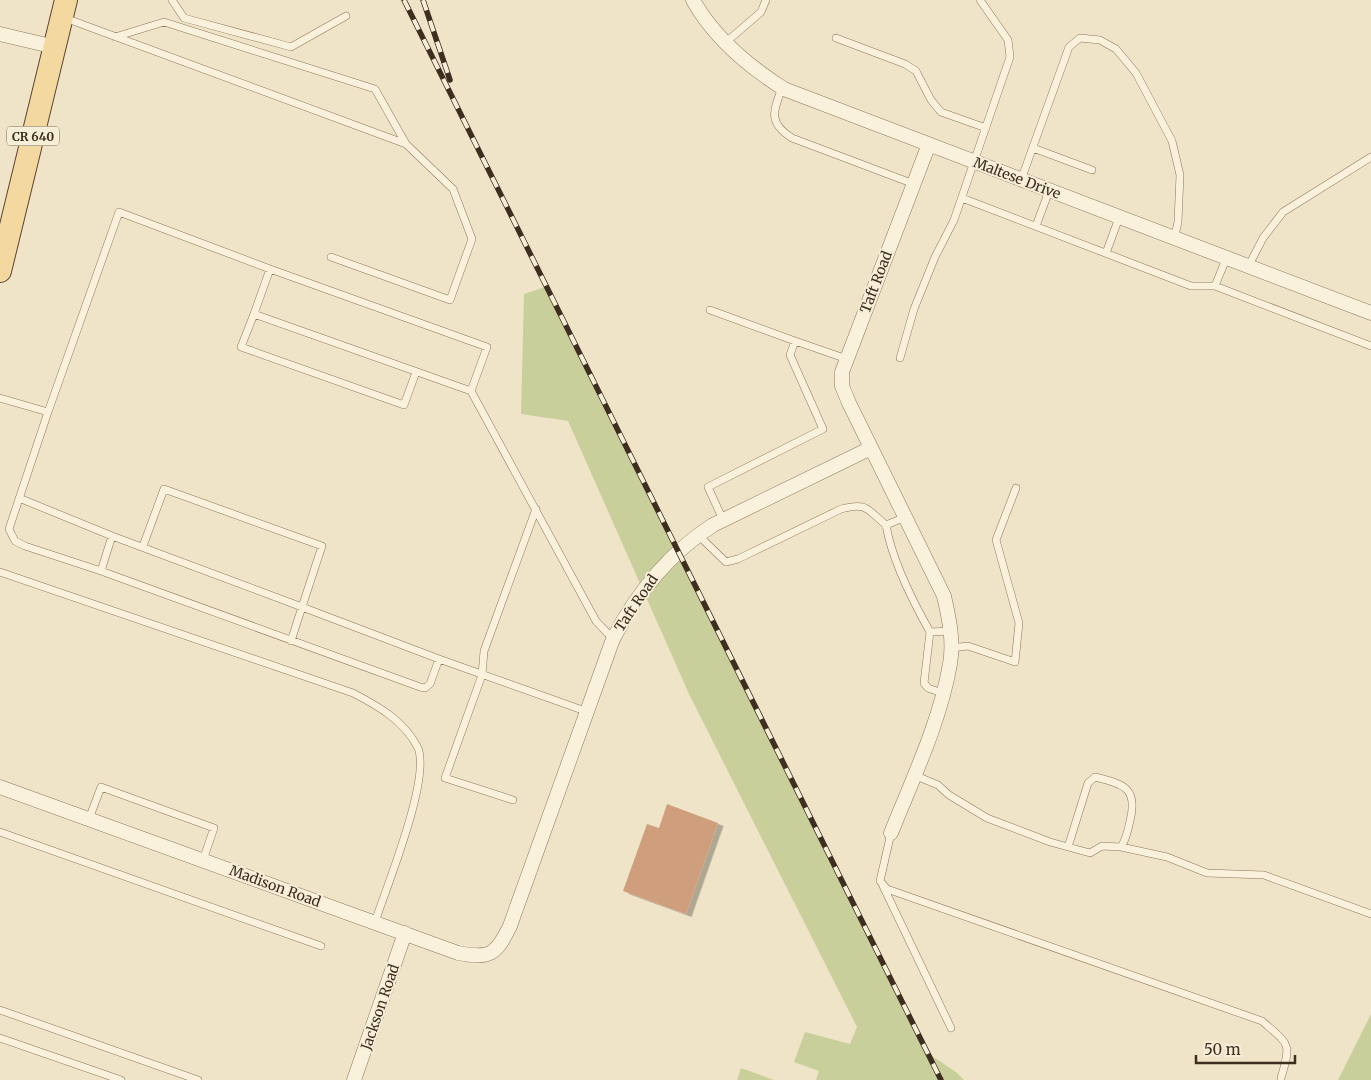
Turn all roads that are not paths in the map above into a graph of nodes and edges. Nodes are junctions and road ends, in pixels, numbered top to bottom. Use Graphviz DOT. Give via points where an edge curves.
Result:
graph roads {
  1 [pos="172,0"];
  2 [pos="693,0"];
  3 [pos="766,0"];
  4 [pos="980,0"];
  5 [pos="64,8"];
  6 [pos="346,16"];
  7 [pos="0,34"];
  8 [pos="116,37"];
  9 [pos="836,38"];
  10 [pos="725,43"];
  11 [pos="55,47"];
  12 [pos="782,88"];
  13 [pos="986,128"];
  14 [pos="406,144"];
  15 [pos="929,144"];
  16 [pos="1033,148"];
  17 [pos="1371,157"];
  18 [pos="974,161"];
  19 [pos="1092,170"];
  20 [pos="1021,180"];
  21 [pos="914,184"];
  22 [pos="1050,191"];
  23 [pos="962,198"];
  24 [pos="1119,218"];
  25 [pos="1036,226"];
  26 [pos="1174,240"];
  27 [pos="1106,253"];
  28 [pos="331,257"];
  29 [pos="1226,259"];
  30 [pos="1248,267"];
  31 [pos="270,269"];
  32 [pos="0,271"];
  33 [pos="1215,286"];
  34 [pos="710,310"];
  35 [pos="1371,313"];
  36 [pos="254,314"];
  37 [pos="795,341"];
  38 [pos="1371,346"];
  39 [pos="900,358"];
  40 [pos="847,359"];
  41 [pos="416,372"];
  42 [pos="471,391"];
  43 [pos="0,398"];
  44 [pos="48,412"];
  45 [pos="871,448"];
  46 [pos="1016,488"];
  47 [pos="19,498"];
  48 [pos="536,509"];
  49 [pos="906,516"];
  50 [pos="722,520"];
  51 [pos="886,525"];
  52 [pos="698,535"];
  53 [pos="112,536"];
  54 [pos="143,546"];
  55 [pos="0,572"];
  56 [pos="101,572"];
  57 [pos="302,607"];
  58 [pos="950,631"];
  59 [pos="930,632"];
  60 [pos="613,639"];
  61 [pos="291,641"];
  62 [pos="950,648"];
  63 [pos="439,659"];
  64 [pos="482,674"];
  65 [pos="942,693"];
  66 [pos="588,712"];
  67 [pos="914,774"];
  68 [pos="0,787"];
  69 [pos="513,800"];
  70 [pos="89,819"];
  71 [pos="0,832"];
  72 [pos="891,833"];
  73 [pos="1068,847"];
  74 [pos="1121,847"];
  75 [pos="203,860"];
  76 [pos="882,886"];
  77 [pos="521,898"];
  78 [pos="1371,914"];
  79 [pos="374,922"];
  80 [pos="405,933"];
  81 [pos="321,946"];
  82 [pos="0,1010"];
  83 [pos="951,1028"];
  84 [pos="0,1038"];
  85 [pos="1281,1078"];
  86 [pos="121,1080"];
  87 [pos="198,1080"];
  88 [pos="354,1080"];
  1 -- 6 [label="lane" via="184,18 292,47"];
  2 -- 10 [label="street, Maltese Drive"];
  3 -- 10 [label="lane" via="761,12"];
  4 -- 13 [label="lane" via="1008,40 1010,57"];
  5 -- 8 [label="lane"];
  5 -- 11 [label="main road, CR 640"];
  7 -- 11 [label="street"];
  8 -- 14 [label="lane"];
  8 -- 14 [label="lane" via="164,22 375,89"];
  9 -- 13 [label="lane" via="905,64 916,71 941,112"];
  10 -- 12 [label="street, Maltese Drive"];
  11 -- 32 [label="main road, CR 640"];
  12 -- 15 [label="street, Maltese Drive"];
  12 -- 21 [label="lane" via="774,110 781,131"];
  13 -- 18 [label="lane"];
  14 -- 28 [label="lane" via="453,189 472,239 450,300"];
  15 -- 18 [label="street, Maltese Drive"];
  15 -- 21 [label="street, Taft Road"];
  16 -- 19 [label="lane"];
  16 -- 20 [label="lane"];
  16 -- 26 [label="lane" via="1069,47 1080,38 1100,40 1116,49 1136,73 1172,141 1180,175"];
  17 -- 30 [label="lane" via="1283,212 1263,238"];
  18 -- 20 [label="street, Maltese Drive"];
  18 -- 23 [label="lane"];
  20 -- 22 [label="street, Maltese Drive"];
  21 -- 40 [label="street, Taft Road"];
  22 -- 24 [label="street, Maltese Drive"];
  22 -- 25 [label="lane"];
  23 -- 25 [label="lane"];
  23 -- 39 [label="lane" via="914,308"];
  24 -- 26 [label="street, Maltese Drive"];
  24 -- 27 [label="lane"];
  25 -- 27 [label="lane"];
  26 -- 29 [label="street, Maltese Drive"];
  27 -- 33 [label="lane" via="1191,286"];
  29 -- 30 [label="street, Maltese Drive"];
  29 -- 33 [label="lane"];
  30 -- 35 [label="street, Maltese Drive"];
  31 -- 36 [label="lane"];
  31 -- 42 [label="lane" via="487,346"];
  31 -- 44 [label="lane" via="119,212"];
  33 -- 38 [label="lane"];
  34 -- 37 [label="lane"];
  36 -- 41 [label="lane"];
  36 -- 41 [label="lane" via="241,347 404,405"];
  37 -- 40 [label="lane"];
  37 -- 50 [label="lane" via="790,355 823,429 708,487"];
  40 -- 45 [label="street, Taft Road" via="842,372 842,386"];
  41 -- 42 [label="lane"];
  42 -- 48 [label="lane"];
  43 -- 44 [label="lane"];
  44 -- 47 [label="lane"];
  45 -- 49 [label="street, Taft Road"];
  45 -- 50 [label="street, Taft Road"];
  46 -- 62 [label="lane" via="996,540 1019,623 1015,662 968,646"];
  47 -- 53 [label="lane"];
  47 -- 56 [label="lane" via="9,530 15,541"];
  48 -- 60 [label="lane" via="596,621"];
  48 -- 64 [label="lane" via="484,651"];
  49 -- 51 [label="lane"];
  49 -- 58 [label="street, Taft Road" via="944,596"];
  50 -- 52 [label="street, Taft Road"];
  51 -- 52 [label="lane" via="867,508 858,505 841,509 726,562"];
  51 -- 59 [label="lane" via="908,589"];
  52 -- 60 [label="street, Taft Road" via="652,577"];
  53 -- 54 [label="lane"];
  53 -- 56 [label="lane"];
  54 -- 57 [label="lane"];
  54 -- 57 [label="lane" via="164,489 322,546"];
  55 -- 79 [label="lane" via="353,693 382,707 403,726 418,747 421,767 418,791"];
  56 -- 61 [label="lane"];
  57 -- 61 [label="lane"];
  57 -- 63 [label="lane"];
  58 -- 59 [label="lane"];
  58 -- 62 [label="street, Taft Road"];
  59 -- 65 [label="lane" via="924,683"];
  60 -- 66 [label="street, Taft Road"];
  61 -- 63 [label="lane" via="425,688 430,684"];
  62 -- 65 [label="street, Taft Road" via="950,663"];
  63 -- 64 [label="lane"];
  64 -- 66 [label="lane"];
  64 -- 69 [label="lane" via="445,778"];
  65 -- 67 [label="street, Taft Road"];
  66 -- 77 [label="street, Taft Road"];
  67 -- 72 [label="street, Taft Road"];
  67 -- 73 [label="lane" via="938,785 987,818"];
  68 -- 70 [label="street, Madison Road"];
  70 -- 75 [label="street, Madison Road"];
  70 -- 75 [label="lane" via="101,787 214,828"];
  71 -- 81 [label="lane"];
  72 -- 76 [label="lane" via="880,881"];
  73 -- 74 [label="lane" via="1090,853 1102,846"];
  73 -- 74 [label="lane" via="1088,783 1096,777 1121,786 1133,798 1127,834"];
  74 -- 78 [label="lane" via="1167,858 1207,873 1264,876"];
  75 -- 79 [label="street, Madison Road"];
  76 -- 83 [label="lane"];
  76 -- 85 [label="lane" via="1262,1021 1287,1044 1289,1052"];
  77 -- 80 [label="street, Madison Road" via="503,941 492,952 478,957"];
  79 -- 80 [label="street, Madison Road"];
  80 -- 88 [label="street, Jackson Road"];
  82 -- 87 [label="lane"];
  84 -- 86 [label="lane"];
}
